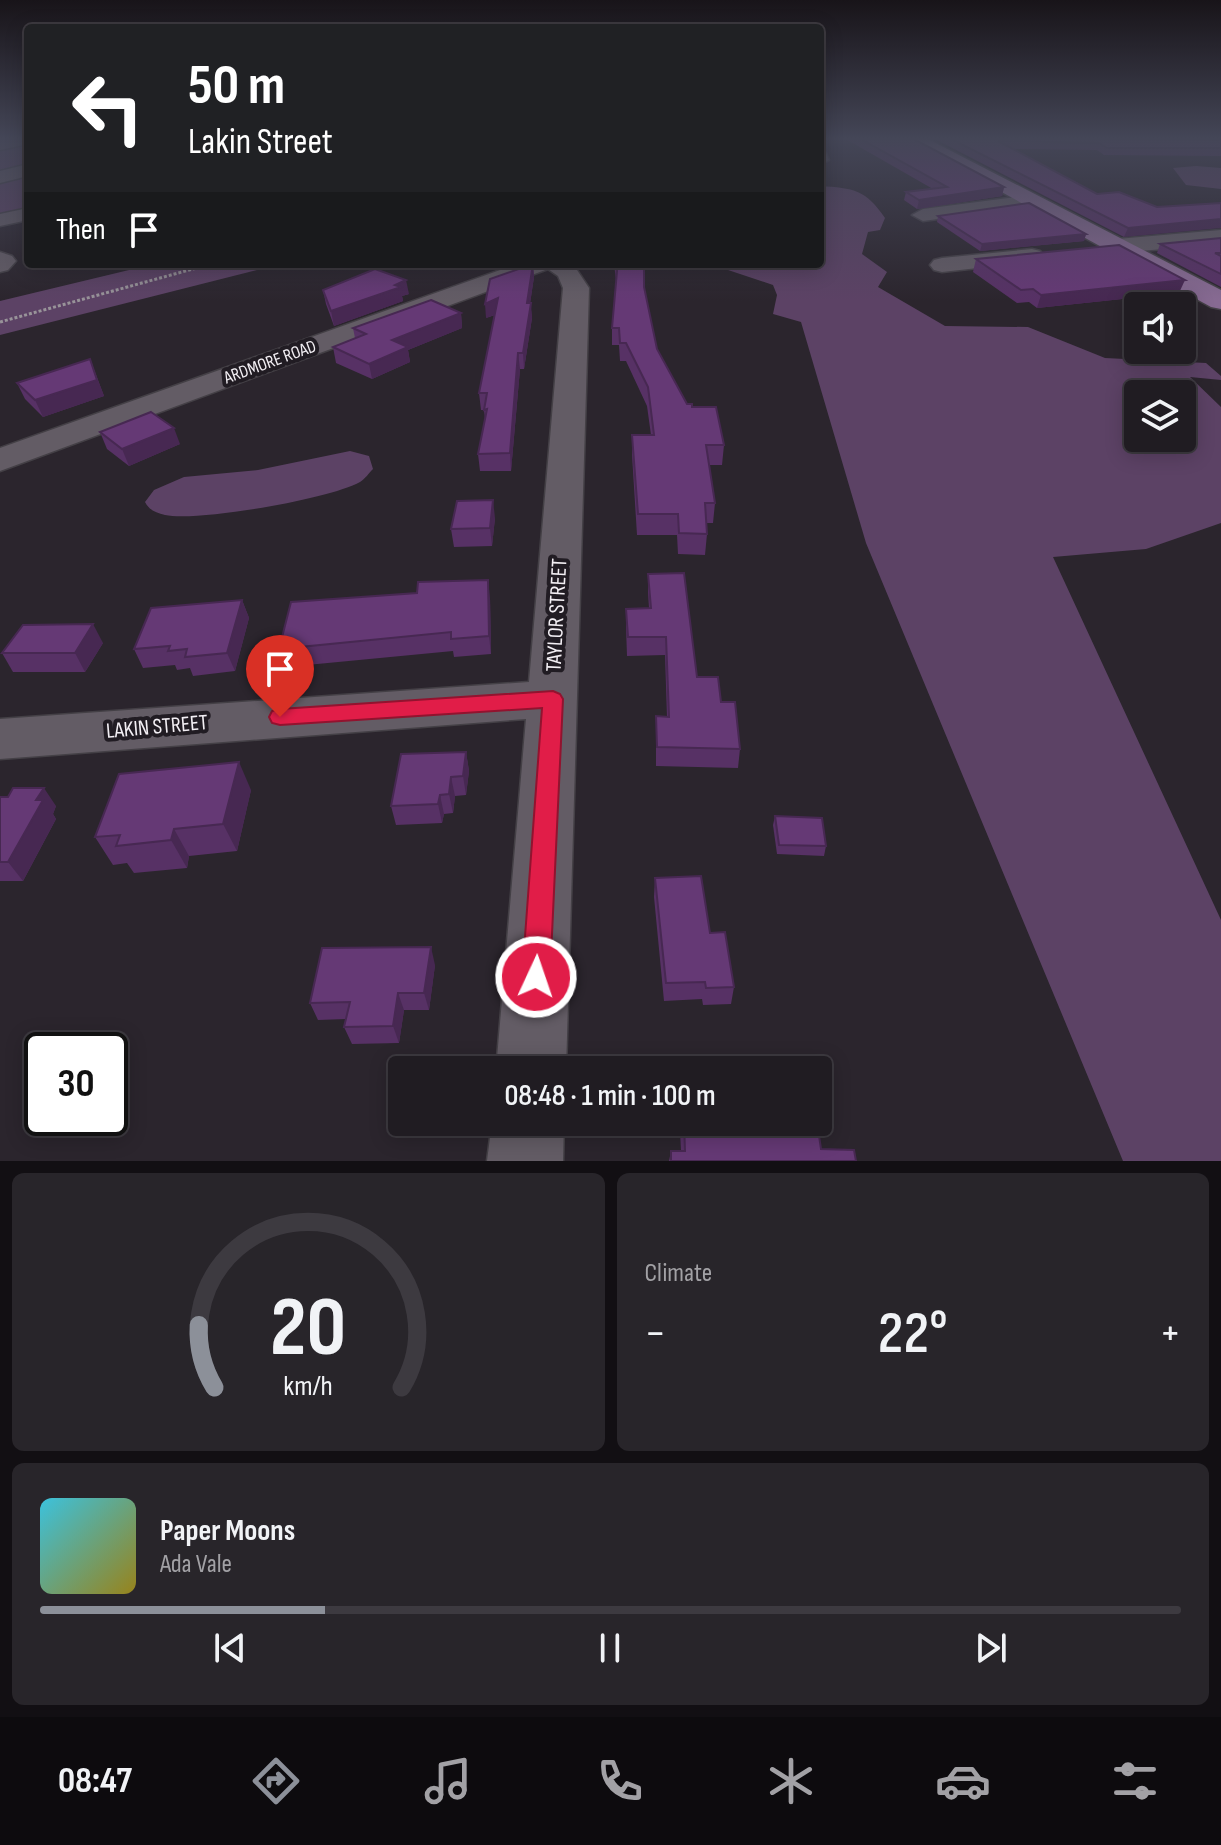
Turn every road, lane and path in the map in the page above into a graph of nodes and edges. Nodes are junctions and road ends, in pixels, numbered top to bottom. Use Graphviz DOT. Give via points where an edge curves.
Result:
graph roads {
  1 [pos="1015,192"];
  2 [pos="1032,201"];
  3 [pos="24,215"];
  4 [pos="923,215"];
  5 [pos="0,220"];
  6 [pos="1221,237"];
  7 [pos="1119,247"];
  8 [pos="0,259"];
  9 [pos="0,265"];
  10 [pos="942,265"];
  11 [pos="196,268"];
  12 [pos="529,268"];
  13 [pos="563,268"];
  14 [pos="1221,301"];
  15 [pos="0,322"];
  16 [pos="0,460"];
  17 [pos="553,699"];
  18 [pos="0,739"];
  19 [pos="532,1056"];
  20 [pos="527,1136"];
  21 [pos="525,1161"];
  1 -- 2 [label="main road"];
  2 -- 4 [label="street"];
  2 -- 7 [label="main road"];
  3 -- 5 [label="street"];
  6 -- 7 [label="street"];
  7 -- 10 [label="street"];
  7 -- 14 [label="main road"];
  8 -- 9 [label="street"];
  11 -- 15 [label="path"];
  12 -- 16 [label="street, ARDMORE ROAD"];
  13 -- 17 [label="street, TAYLOR STREET" via="576,288"];
  17 -- 18 [label="street, LAKIN STREET"];
  17 -- 19 [label="street, TAYLOR STREET"];
  20 -- 21 [label="street"];
}
